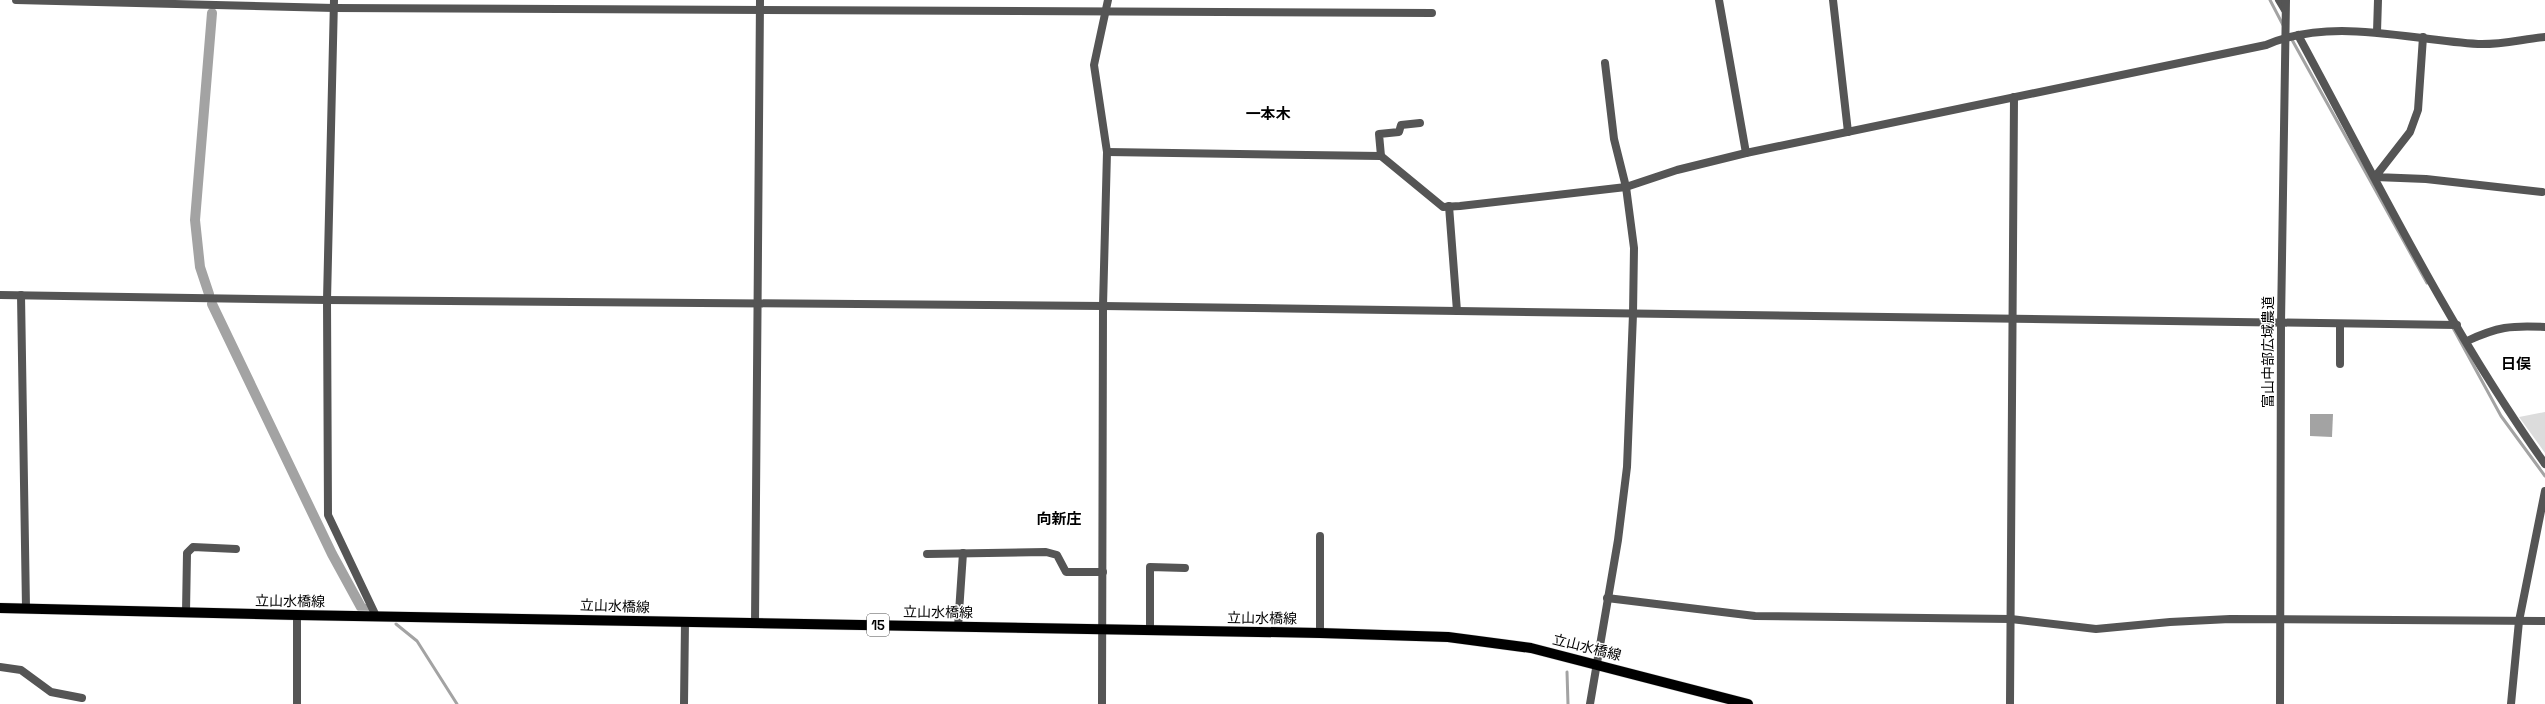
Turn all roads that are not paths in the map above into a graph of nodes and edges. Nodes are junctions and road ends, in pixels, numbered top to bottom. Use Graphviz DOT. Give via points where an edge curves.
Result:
graph roads {
  1 [pos="16,0"];
  2 [pos="1108,0"];
  3 [pos="1718,0"];
  4 [pos="1833,0"];
  5 [pos="2279,0"];
  6 [pos="2286,0"];
  7 [pos="2378,0"];
  8 [pos="334,4"];
  9 [pos="760,4"];
  10 [pos="1107,10"];
  11 [pos="2285,10"];
  12 [pos="1432,13"];
  13 [pos="2377,32"];
  14 [pos="2298,35"];
  15 [pos="2545,37"];
  16 [pos="2284,38"];
  17 [pos="2424,38"];
  18 [pos="1605,63"];
  19 [pos="2014,97"];
  20 [pos="1420,122"];
  21 [pos="1848,132"];
  22 [pos="1107,152"];
  23 [pos="1746,153"];
  24 [pos="1381,156"];
  25 [pos="2375,177"];
  26 [pos="1626,187"];
  27 [pos="2542,192"];
  28 [pos="1449,206"];
  29 [pos="0,295"];
  30 [pos="21,295"];
  31 [pos="327,300"];
  32 [pos="757,302"];
  33 [pos="1103,306"];
  34 [pos="1457,311"];
  35 [pos="1633,314"];
  36 [pos="2012,318"];
  37 [pos="2281,323"];
  38 [pos="2340,324"];
  39 [pos="2456,325"];
  40 [pos="2545,327"];
  41 [pos="2467,341"];
  42 [pos="2340,364"];
  43 [pos="2545,464"];
  44 [pos="2545,491"];
  45 [pos="1320,536"];
  46 [pos="236,549"];
  47 [pos="963,553"];
  48 [pos="927,554"];
  49 [pos="1185,568"];
  50 [pos="1103,572"];
  51 [pos="1607,598"];
  52 [pos="0,608"];
  53 [pos="26,608"];
  54 [pos="186,612"];
  55 [pos="297,615"];
  56 [pos="376,616"];
  57 [pos="2011,619"];
  58 [pos="2519,620"];
  59 [pos="2280,621"];
  60 [pos="2545,621"];
  61 [pos="684,622"];
  62 [pos="755,623"];
  63 [pos="958,627"];
  64 [pos="1103,630"];
  65 [pos="1150,630"];
  66 [pos="1320,632"];
  67 [pos="1598,664"];
  68 [pos="0,667"];
  69 [pos="82,698"];
  70 [pos="297,704"];
  71 [pos="684,704"];
  72 [pos="1102,704"];
  73 [pos="1590,704"];
  74 [pos="1748,704"];
  75 [pos="2010,704"];
  76 [pos="2280,704"];
  77 [pos="2511,704"];
  1 -- 8 [label="street"];
  2 -- 10 [label="street"];
  3 -- 23 [label="street"];
  4 -- 21 [label="street"];
  5 -- 11 [label="street"];
  6 -- 11 [label="street, 富山中部広域農道"];
  7 -- 13 [label="street"];
  8 -- 9 [label="street"];
  8 -- 31 [label="street"];
  9 -- 10 [label="street"];
  9 -- 32 [label="street"];
  10 -- 12 [label="street"];
  10 -- 22 [label="street" via="1094,65"];
  11 -- 16 [label="street, 富山中部広域農道"];
  13 -- 14 [label="street"];
  13 -- 17 [label="street"];
  14 -- 16 [label="street"];
  14 -- 25 [label="street"];
  15 -- 17 [label="street" via="2479,44"];
  16 -- 19 [label="street" via="2266,45"];
  16 -- 37 [label="street, 富山中部広域農道"];
  17 -- 25 [label="street" via="2418,110 2410,132"];
  18 -- 26 [label="street" via="1614,138"];
  19 -- 21 [label="street"];
  19 -- 36 [label="street"];
  20 -- 24 [label="street" via="1401,125 1399,132 1379,134"];
  21 -- 23 [label="street"];
  22 -- 24 [label="street"];
  22 -- 33 [label="street"];
  23 -- 26 [label="street" via="1677,170"];
  24 -- 28 [label="street" via="1443,206"];
  25 -- 27 [label="street" via="2426,179"];
  25 -- 39 [label="street"];
  26 -- 28 [label="street"];
  26 -- 35 [label="street" via="1634,248"];
  28 -- 34 [label="street"];
  29 -- 30 [label="street"];
  30 -- 31 [label="street"];
  30 -- 53 [label="street"];
  31 -- 32 [label="street"];
  31 -- 56 [label="street" via="328,515"];
  32 -- 33 [label="street"];
  32 -- 62 [label="street"];
  33 -- 34 [label="street"];
  33 -- 50 [label="street"];
  34 -- 35 [label="street"];
  35 -- 36 [label="street"];
  35 -- 51 [label="street" via="1627,466 1618,540"];
  36 -- 37 [label="street"];
  36 -- 57 [label="street"];
  37 -- 38 [label="street"];
  37 -- 59 [label="street, 富山中部広域農道"];
  38 -- 39 [label="street"];
  38 -- 42 [label="street"];
  39 -- 41 [label="street"];
  40 -- 41 [label="street" via="2513,326 2494,329"];
  41 -- 43 [label="street" via="2504,407"];
  44 -- 58 [label="street"];
  45 -- 66 [label="street"];
  46 -- 54 [label="street" via="193,547 188,553"];
  47 -- 48 [label="street"];
  47 -- 50 [label="street" via="1046,552 1057,555 1066,572"];
  47 -- 63 [label="street"];
  49 -- 65 [label="street" via="1150,567"];
  50 -- 64 [label="street"];
  51 -- 57 [label="street" via="1755,616"];
  51 -- 67 [label="street"];
  52 -- 53 [label="main road, 立山水橋線 / 15"];
  53 -- 54 [label="main road, 立山水橋線 / 15"];
  54 -- 55 [label="main road, 立山水橋線 / 15"];
  55 -- 56 [label="main road, 立山水橋線 / 15"];
  55 -- 70 [label="street"];
  56 -- 61 [label="main road, 立山水橋線 / 15"];
  57 -- 59 [label="street" via="2096,629 2170,622"];
  57 -- 75 [label="street"];
  58 -- 59 [label="street"];
  58 -- 60 [label="street"];
  58 -- 77 [label="street"];
  59 -- 76 [label="street, 富山中部広域農道"];
  61 -- 62 [label="main road, 立山水橋線 / 15"];
  61 -- 71 [label="street"];
  62 -- 63 [label="main road, 立山水橋線 / 15"];
  63 -- 64 [label="main road, 立山水橋線 / 15"];
  64 -- 65 [label="main road, 立山水橋線 / 15"];
  64 -- 72 [label="street"];
  65 -- 66 [label="main road, 立山水橋線 / 15"];
  66 -- 67 [label="main road, 立山水橋線 / 15" via="1448,637 1496,642"];
  67 -- 73 [label="street"];
  67 -- 74 [label="main road, 立山水橋線 / 15"];
  68 -- 69 [label="street" via="21,670 51,692"];
}
